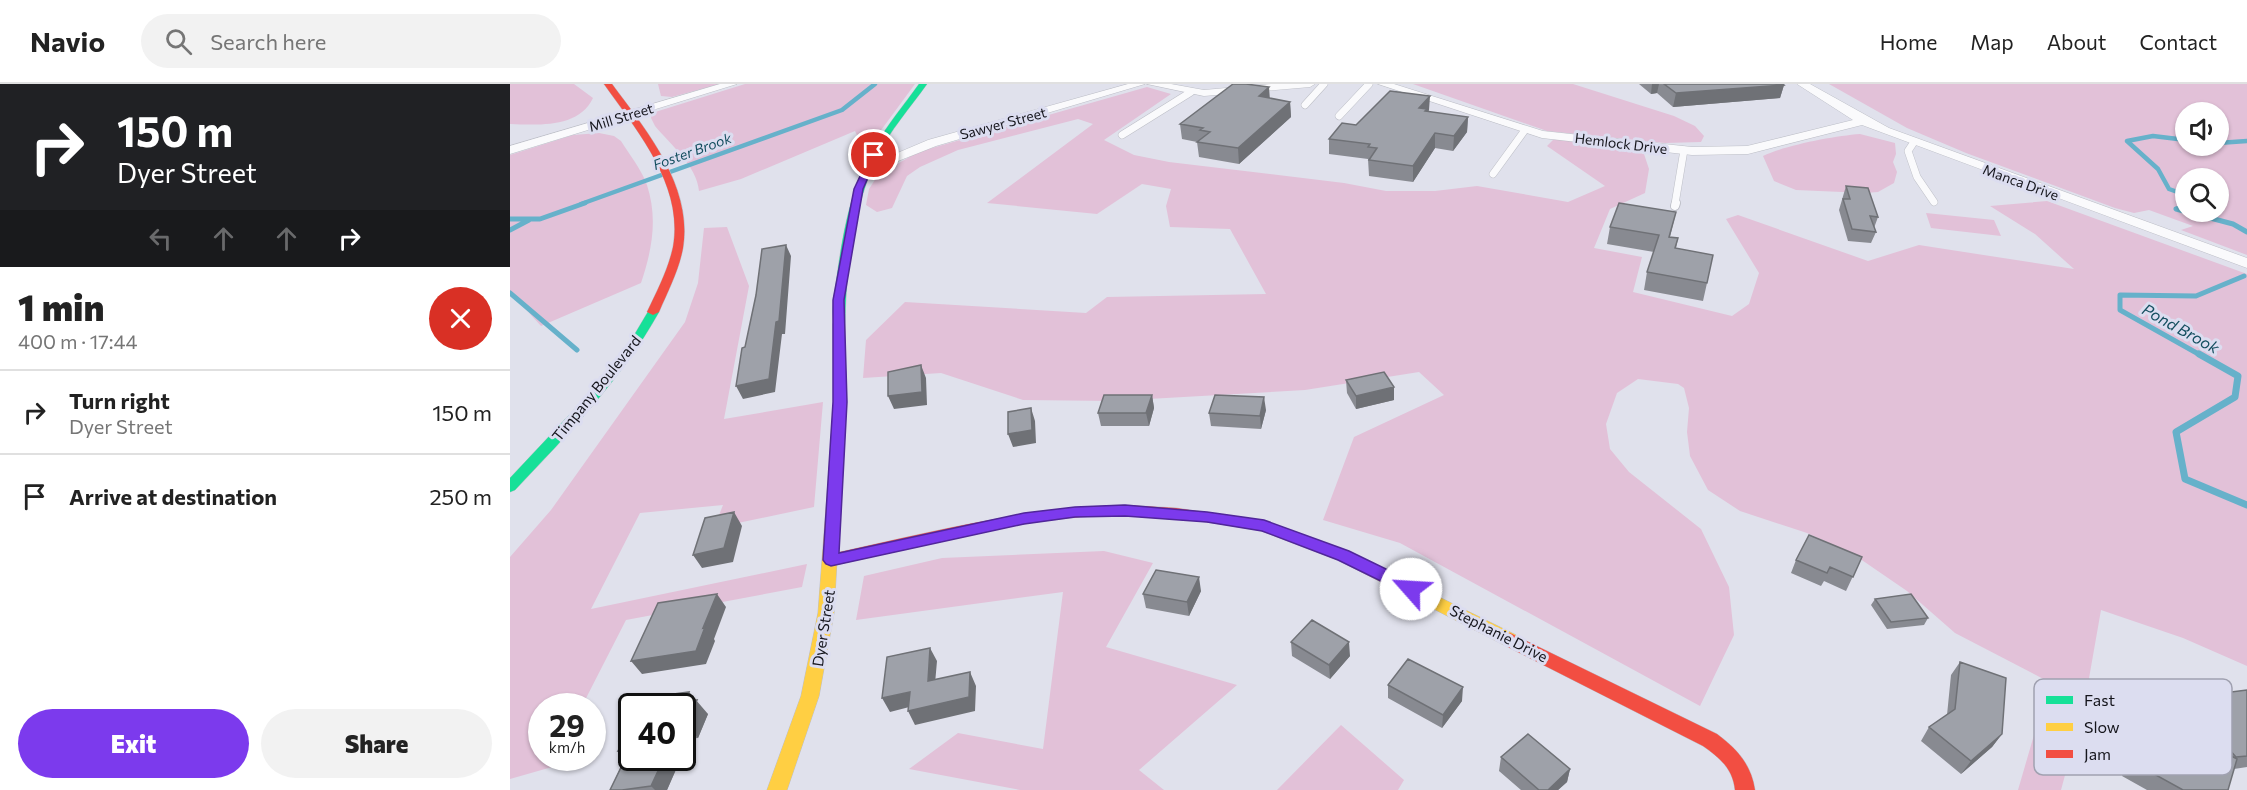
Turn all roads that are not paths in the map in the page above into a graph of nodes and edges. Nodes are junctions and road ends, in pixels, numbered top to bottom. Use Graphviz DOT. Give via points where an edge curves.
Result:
graph roads {
  1 [pos="608,84"];
  2 [pos="732,84"];
  3 [pos="923,84"];
  4 [pos="1140,84"];
  5 [pos="1152,84"];
  6 [pos="1310,84"];
  7 [pos="1324,84"];
  8 [pos="1369,84"];
  9 [pos="1383,84"];
  10 [pos="1803,84"];
  11 [pos="1191,92"];
  12 [pos="1305,105"];
  13 [pos="628,114"];
  14 [pos="1339,116"];
  15 [pos="1863,121"];
  16 [pos="1525,130"];
  17 [pos="1122,135"];
  18 [pos="1914,142"];
  19 [pos="510,150"];
  20 [pos="1684,150"];
  21 [pos="868,168"];
  22 [pos="1493,174"];
  23 [pos="1934,202"];
  24 [pos="1675,206"];
  25 [pos="2247,263"];
  26 [pos="510,487"];
  27 [pos="831,560"];
  28 [pos="777,790"];
  29 [pos="1745,790"];
  1 -- 13 [label="street, Timpany Boulevard"];
  2 -- 13 [label="street, Mill Street"];
  3 -- 21 [label="street, Dyer Street"];
  4 -- 21 [label="street, Sawyer Street" via="932,143"];
  5 -- 11 [label="street"];
  6 -- 11 [label="street"];
  7 -- 12 [label="lane"];
  8 -- 14 [label="lane"];
  9 -- 16 [label="street, Hemlock Drive"];
  10 -- 15 [label="street, Manca Drive"];
  11 -- 17 [label="lane"];
  13 -- 19 [label="street, Mill Street"];
  13 -- 26 [label="street, Timpany Boulevard" via="667,173 678,210 678,240 670,272 653,313 633,344 593,396"];
  15 -- 18 [label="street, Manca Drive"];
  15 -- 20 [label="street, Hemlock Drive" via="1748,150"];
  16 -- 20 [label="street, Hemlock Drive"];
  16 -- 22 [label="lane"];
  18 -- 23 [label="lane" via="1908,151 1911,163"];
  18 -- 25 [label="street, Manca Drive"];
  20 -- 24 [label="lane"];
  21 -- 27 [label="street, Dyer Street" via="859,189 839,300 840,402"];
  27 -- 28 [label="street, Dyer Street" via="818,668"];
  27 -- 29 [label="street, Stephanie Drive" via="1075,512 1168,513 1264,526 1343,555 1710,740 1729,752 1738,764 1745,778"];
}
